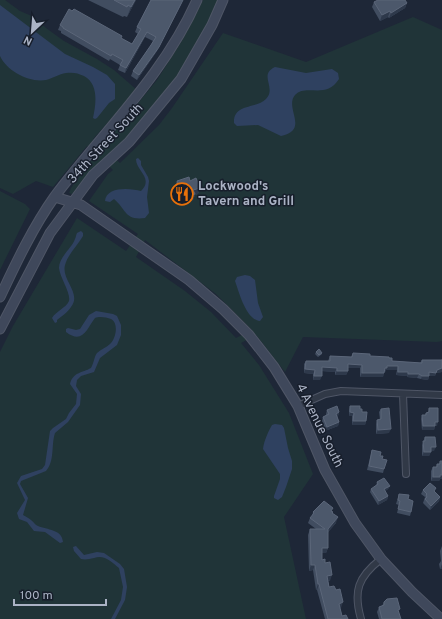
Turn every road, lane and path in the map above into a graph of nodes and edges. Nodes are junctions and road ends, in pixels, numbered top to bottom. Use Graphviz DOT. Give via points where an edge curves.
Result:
graph roads {
  1 [pos="197,0"];
  2 [pos="223,0"];
  3 [pos="55,196"];
  4 [pos="72,202"];
  5 [pos="0,297"];
  6 [pos="0,329"];
  7 [pos="403,394"];
  8 [pos="442,395"];
  9 [pos="298,406"];
  10 [pos="406,474"];
  11 [pos="381,559"];
  12 [pos="361,619"];
  13 [pos="441,619"];
  1 -- 3 [label="main road, 34th Street South" via="169,52 139,94"];
  2 -- 4 [label="main road, 34th Street South" via="212,25 181,79 129,142 93,175"];
  3 -- 4 [label="main road, 4 Avenue South"];
  3 -- 5 [label="main road, 34th Street South"];
  4 -- 6 [label="main road, 34th Street South" via="50,233"];
  4 -- 9 [label="main road, 4 Avenue South" via="81,205 173,268 224,309 274,366"];
  7 -- 8 [label="street"];
  7 -- 9 [label="street" via="341,391 325,394"];
  7 -- 10 [label="street"];
  9 -- 11 [label="main road, 4 Avenue South" via="325,470 355,524"];
  11 -- 12 [label="street" via="361,579 358,592"];
  11 -- 13 [label="main road, 4 Avenue South"];
}
